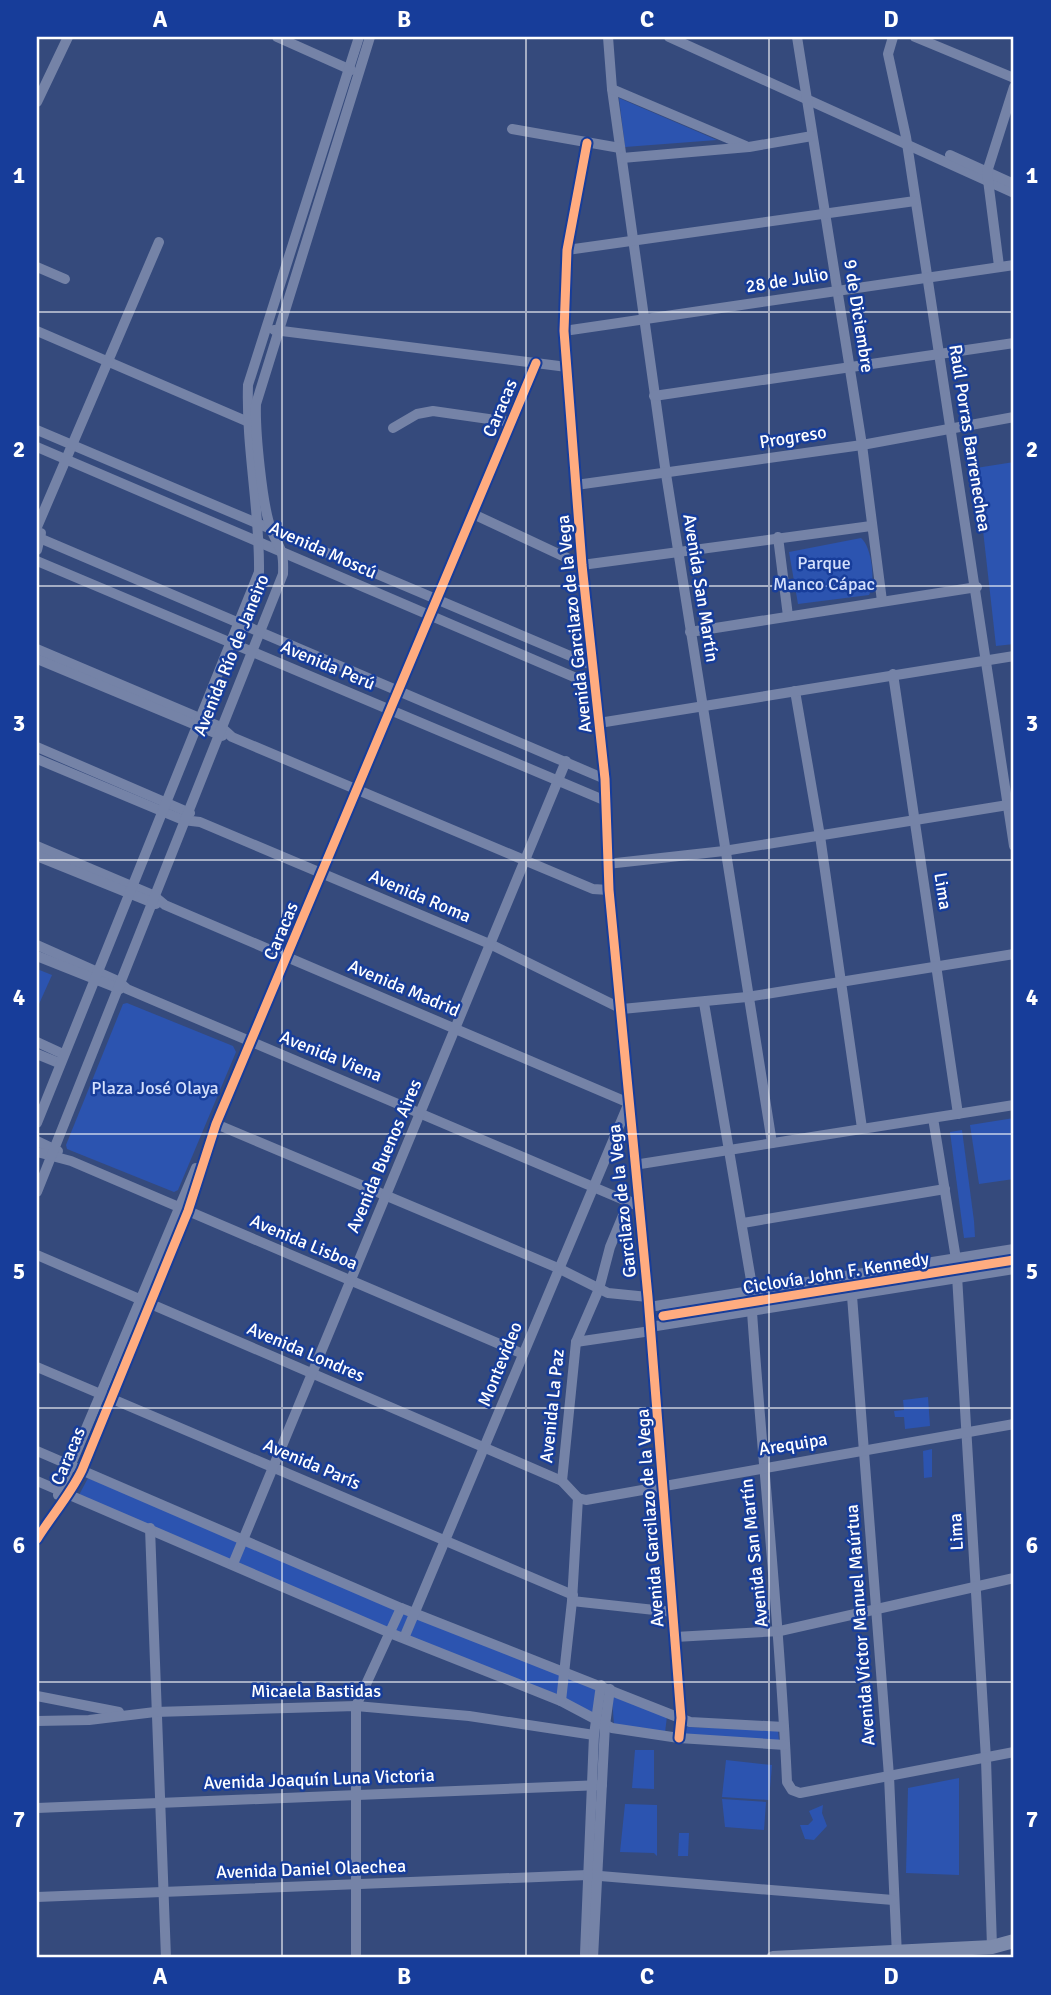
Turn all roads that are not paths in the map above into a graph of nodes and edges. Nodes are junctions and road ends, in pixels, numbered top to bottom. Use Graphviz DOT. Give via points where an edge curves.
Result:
graph roads {
  1 [pos="68,37"];
  2 [pos="277,37"];
  3 [pos="359,37"];
  4 [pos="370,37"];
  5 [pos="608,37"];
  6 [pos="669,37"];
  7 [pos="687,37"];
  8 [pos="797,37"];
  9 [pos="892,37"];
  10 [pos="915,37"];
  11 [pos="347,68"];
  12 [pos="358,74"];
  13 [pos="1014,78"];
  14 [pos="1014,87"];
  15 [pos="612,89"];
  16 [pos="805,95"];
  17 [pos="37,102"];
  18 [pos="512,129"];
  19 [pos="812,136"];
  20 [pos="906,140"];
  21 [pos="587,143"];
  22 [pos="749,147"];
  23 [pos="621,153"];
  24 [pos="988,176"];
  25 [pos="1014,184"];
  26 [pos="1014,193"];
  27 [pos="314,197"];
  28 [pos="915,201"];
  29 [pos="825,214"];
  30 [pos="633,241"];
  31 [pos="159,242"];
  32 [pos="567,250"];
  33 [pos="1014,265"];
  34 [pos="999,266"];
  35 [pos="37,267"];
  36 [pos="928,278"];
  37 [pos="65,279"];
  38 [pos="837,290"];
  39 [pos="643,320"];
  40 [pos="274,330"];
  41 [pos="37,331"];
  42 [pos="564,331"];
  43 [pos="1014,343"];
  44 [pos="939,355"];
  45 [pos="109,362"];
  46 [pos="536,363"];
  47 [pos="567,367"];
  48 [pos="848,367"];
  49 [pos="654,396"];
  50 [pos="1014,417"];
  51 [pos="510,422"];
  52 [pos="251,423"];
  53 [pos="393,428"];
  54 [pos="950,428"];
  55 [pos="37,430"];
  56 [pos="862,445"];
  57 [pos="72,446"];
  58 [pos="37,447"];
  59 [pos="66,460"];
  60 [pos="666,474"];
  61 [pos="576,485"];
  62 [pos="473,514"];
  63 [pos="258,522"];
  64 [pos="39,525"];
  65 [pos="871,526"];
  66 [pos="271,528"];
  67 [pos="778,537"];
  68 [pos="39,538"];
  69 [pos="259,541"];
  70 [pos="37,550"];
  71 [pos="284,551"];
  72 [pos="678,551"];
  73 [pos="37,561"];
  74 [pos="582,565"];
  75 [pos="364,570"];
  76 [pos="360,585"];
  77 [pos="977,587"];
  78 [pos="435,599"];
  79 [pos="882,601"];
  80 [pos="429,613"];
  81 [pos="788,616"];
  82 [pos="239,624"];
  83 [pos="259,632"];
  84 [pos="690,632"];
  85 [pos="517,633"];
  86 [pos="232,643"];
  87 [pos="37,649"];
  88 [pos="511,649"];
  89 [pos="252,651"];
  90 [pos="1014,656"];
  91 [pos="37,659"];
  92 [pos="986,660"];
  93 [pos="594,666"];
  94 [pos="893,674"];
  95 [pos="595,686"];
  96 [pos="399,691"];
  97 [pos="795,691"];
  98 [pos="702,706"];
  99 [pos="391,711"];
  100 [pos="199,723"];
  101 [pos="599,723"];
  102 [pos="219,731"];
  103 [pos="37,747"];
  104 [pos="37,758"];
  105 [pos="566,761"];
  106 [pos="604,779"];
  107 [pos="559,782"];
  108 [pos="357,792"];
  109 [pos="606,801"];
  110 [pos="1011,804"];
  111 [pos="164,806"];
  112 [pos="185,816"];
  113 [pos="914,820"];
  114 [pos="820,836"];
  115 [pos="37,846"];
  116 [pos="1014,846"];
  117 [pos="724,851"];
  118 [pos="37,856"];
  119 [pos="526,862"];
  120 [pos="607,864"];
  121 [pos="322,873"];
  122 [pos="129,890"];
  123 [pos="609,890"];
  124 [pos="151,900"];
  125 [pos="37,945"];
  126 [pos="492,945"];
  127 [pos="1014,954"];
  128 [pos="37,956"];
  129 [pos="286,957"];
  130 [pos="936,967"];
  131 [pos="94,975"];
  132 [pos="842,983"];
  133 [pos="120,986"];
  134 [pos="747,997"];
  135 [pos="704,1003"];
  136 [pos="622,1009"];
  137 [pos="457,1030"];
  138 [pos="37,1042"];
  139 [pos="251,1042"];
  140 [pos="37,1054"];
  141 [pos="61,1058"];
  142 [pos="629,1103"];
  143 [pos="1014,1105"];
  144 [pos="422,1112"];
  145 [pos="958,1114"];
  146 [pos="933,1118"];
  147 [pos="37,1123"];
  148 [pos="216,1124"];
  149 [pos="862,1128"];
  150 [pos="37,1141"];
  151 [pos="772,1143"];
  152 [pos="728,1150"];
  153 [pos="37,1152"];
  154 [pos="53,1153"];
  155 [pos="634,1165"];
  156 [pos="594,1186"];
  157 [pos="945,1189"];
  158 [pos="37,1192"];
  159 [pos="386,1195"];
  160 [pos="634,1203"];
  161 [pos="183,1209"];
  162 [pos="743,1223"];
  163 [pos="1014,1249"];
  164 [pos="37,1255"];
  165 [pos="956,1259"];
  166 [pos="558,1268"];
  167 [pos="1014,1269"];
  168 [pos="956,1278"];
  169 [pos="351,1281"];
  170 [pos="599,1289"];
  171 [pos="753,1292"];
  172 [pos="852,1296"];
  173 [pos="144,1302"];
  174 [pos="648,1302"];
  175 [pos="752,1312"];
  176 [pos="650,1329"];
  177 [pos="576,1342"];
  178 [pos="523,1354"];
  179 [pos="37,1367"];
  180 [pos="314,1375"];
  181 [pos="104,1395"];
  182 [pos="1014,1424"];
  183 [pos="968,1432"];
  184 [pos="485,1448"];
  185 [pos="866,1450"];
  186 [pos="37,1451"];
  187 [pos="76,1467"];
  188 [pos="276,1467"];
  189 [pos="763,1467"];
  190 [pos="562,1480"];
  191 [pos="37,1481"];
  192 [pos="663,1485"];
  193 [pos="65,1493"];
  194 [pos="578,1498"];
  195 [pos="150,1528"];
  196 [pos="37,1539"];
  197 [pos="446,1539"];
  198 [pos="244,1540"];
  199 [pos="233,1564"];
  200 [pos="1014,1578"];
  201 [pos="976,1586"];
  202 [pos="572,1598"];
  203 [pos="401,1608"];
  204 [pos="876,1609"];
  205 [pos="673,1612"];
  206 [pos="415,1613"];
  207 [pos="780,1631"];
  208 [pos="390,1633"];
  209 [pos="675,1637"];
  210 [pos="404,1639"];
  211 [pos="565,1675"];
  212 [pos="605,1687"];
  213 [pos="37,1696"];
  214 [pos="561,1701"];
  215 [pos="356,1706"];
  216 [pos="155,1712"];
  217 [pos="129,1714"];
  218 [pos="681,1718"];
  219 [pos="37,1721"];
  220 [pos="600,1722"];
  221 [pos="784,1727"];
  222 [pos="594,1735"];
  223 [pos="679,1738"];
  224 [pos="785,1745"];
  225 [pos="1014,1752"];
  226 [pos="986,1759"];
  227 [pos="888,1776"];
  228 [pos="597,1785"];
  229 [pos="354,1795"];
  230 [pos="160,1803"];
  231 [pos="37,1808"];
  232 [pos="592,1876"];
  233 [pos="355,1885"];
  234 [pos="164,1892"];
  235 [pos="37,1897"];
  236 [pos="893,1900"];
  237 [pos="1014,1941"];
  238 [pos="992,1947"];
  239 [pos="897,1956"];
  240 [pos="166,1958"];
  241 [pos="356,1958"];
  242 [pos="588,1958"];
  243 [pos="593,1958"];
  244 [pos="773,1958"];
  1 -- 17 [label="street"];
  2 -- 11 [label="street"];
  3 -- 11 [label="street, Avenida Río de Janeiro"];
  4 -- 12 [label="street, Avenida Río de Janeiro"];
  5 -- 15 [label="street, Avenida San Martín"];
  6 -- 16 [label="street"];
  7 -- 16 [label="street"];
  8 -- 16 [label="street, 9 de Diciembre"];
  9 -- 20 [label="street, Raúl Porras Barrenechea" via="888,54"];
  10 -- 13 [label="street"];
  11 -- 12 [label="street"];
  11 -- 27 [label="street, Avenida Río de Janeiro"];
  12 -- 27 [label="street, Avenida Río de Janeiro"];
  14 -- 24 [label="street"];
  15 -- 22 [label="street"];
  15 -- 23 [label="street, Avenida San Martín"];
  16 -- 19 [label="street, 9 de Diciembre"];
  16 -- 20 [label="street"];
  18 -- 21 [label="street"];
  19 -- 22 [label="street"];
  19 -- 29 [label="street, 9 de Diciembre"];
  20 -- 24 [label="street"];
  20 -- 28 [label="street, Raúl Porras Barrenechea"];
  21 -- 23 [label="street"];
  21 -- 32 [label="street, Avenida Garcilazo de la Vega"];
  22 -- 23 [label="street"];
  23 -- 30 [label="street, Avenida San Martín"];
  24 -- 25 [label="street"];
  24 -- 26 [label="street"];
  24 -- 34 [label="street"];
  27 -- 40 [label="street, Avenida Río de Janeiro"];
  28 -- 29 [label="street"];
  28 -- 36 [label="street, Raúl Porras Barrenechea"];
  29 -- 30 [label="street"];
  29 -- 38 [label="street, 9 de Diciembre"];
  30 -- 32 [label="street"];
  30 -- 39 [label="street, Avenida San Martín"];
  31 -- 45 [label="street"];
  32 -- 42 [label="street, Avenida Garcilazo de la Vega"];
  33 -- 34 [label="street, 28 de Julio"];
  34 -- 36 [label="street, 28 de Julio"];
  35 -- 37 [label="street"];
  36 -- 38 [label="street, 28 de Julio"];
  36 -- 44 [label="street, Raúl Porras Barrenechea"];
  38 -- 39 [label="street, 28 de Julio"];
  38 -- 48 [label="street, 9 de Diciembre"];
  39 -- 42 [label="street, 28 de Julio"];
  39 -- 49 [label="street, Avenida San Martín"];
  40 -- 46 [label="street"];
  40 -- 52 [label="street, Avenida Río de Janeiro" via="248,385"];
  41 -- 45 [label="street"];
  42 -- 47 [label="street, Avenida Garcilazo de la Vega"];
  43 -- 44 [label="street"];
  44 -- 48 [label="street"];
  44 -- 54 [label="street, Raúl Porras Barrenechea"];
  45 -- 52 [label="street"];
  45 -- 57 [label="street"];
  46 -- 47 [label="street"];
  46 -- 51 [label="street, Caracas"];
  47 -- 61 [label="street, Avenida Garcilazo de la Vega"];
  48 -- 49 [label="street"];
  48 -- 56 [label="street, 9 de Diciembre"];
  49 -- 60 [label="street, Avenida San Martín"];
  50 -- 54 [label="street, Progreso"];
  51 -- 53 [label="street" via="433,411"];
  51 -- 62 [label="street, Caracas"];
  52 -- 63 [label="street, Avenida Río de Janeiro"];
  52 -- 66 [label="street, Avenida Río de Janeiro"];
  54 -- 56 [label="street, Progreso"];
  54 -- 77 [label="street, Raúl Porras Barrenechea"];
  55 -- 57 [label="street, Avenida Moscú"];
  56 -- 60 [label="street, Progreso"];
  56 -- 65 [label="street, 9 de Diciembre"];
  57 -- 59 [label="street"];
  57 -- 63 [label="street, Avenida Moscú"];
  58 -- 59 [label="street, Avenida Moscú"];
  59 -- 64 [label="street"];
  59 -- 69 [label="street, Avenida Moscú"];
  60 -- 61 [label="street, Progreso"];
  60 -- 72 [label="street, Avenida San Martín"];
  61 -- 74 [label="street, Avenida Garcilazo de la Vega"];
  62 -- 74 [label="street"];
  62 -- 78 [label="street, Caracas"];
  63 -- 66 [label="street, Avenida Moscú"];
  63 -- 69 [label="street, Avenida Río de Janeiro"];
  64 -- 68 [label="street"];
  65 -- 67 [label="street"];
  65 -- 79 [label="street, 9 de Diciembre"];
  66 -- 71 [label="street, Avenida Río de Janeiro"];
  66 -- 75 [label="street, Avenida Moscú"];
  67 -- 72 [label="street"];
  67 -- 81 [label="street"];
  68 -- 70 [label="street"];
  68 -- 82 [label="street, Avenida Perú"];
  69 -- 71 [label="street, Avenida Moscú"];
  69 -- 82 [label="street, Avenida Río de Janeiro" via="259,572"];
  71 -- 76 [label="street, Avenida Moscú"];
  71 -- 83 [label="street, Avenida Río de Janeiro" via="283,574"];
  72 -- 74 [label="street"];
  72 -- 84 [label="street, Avenida San Martín"];
  73 -- 86 [label="street, Avenida Perú"];
  74 -- 93 [label="street, Avenida Garcilazo de la Vega"];
  75 -- 76 [label="street"];
  75 -- 78 [label="street, Avenida Moscú"];
  76 -- 80 [label="street, Avenida Moscú"];
  77 -- 79 [label="street"];
  77 -- 92 [label="street, Raúl Porras Barrenechea"];
  78 -- 80 [label="street, Caracas"];
  78 -- 85 [label="street, Avenida Moscú"];
  79 -- 81 [label="street"];
  80 -- 88 [label="street, Avenida Moscú"];
  80 -- 96 [label="street, Caracas"];
  81 -- 84 [label="street"];
  82 -- 83 [label="street, Avenida Perú"];
  82 -- 86 [label="street, Avenida Río de Janeiro"];
  83 -- 89 [label="street, Avenida Río de Janeiro"];
  83 -- 96 [label="street, Avenida Perú"];
  84 -- 98 [label="street, Avenida San Martín"];
  85 -- 88 [label="street"];
  85 -- 93 [label="street, Avenida Moscú"];
  86 -- 89 [label="street, Avenida Perú"];
  86 -- 100 [label="street, Avenida Río de Janeiro"];
  87 -- 100 [label="street"];
  88 -- 95 [label="street, Avenida Moscú"];
  89 -- 99 [label="street, Avenida Perú"];
  89 -- 102 [label="street, Avenida Río de Janeiro"];
  90 -- 92 [label="street"];
  91 -- 100 [label="street"];
  92 -- 94 [label="street"];
  92 -- 110 [label="street, Raúl Porras Barrenechea"];
  93 -- 95 [label="street, Avenida Garcilazo de la Vega"];
  94 -- 97 [label="street"];
  94 -- 113 [label="street, Lima"];
  95 -- 101 [label="street, Avenida Garcilazo de la Vega"];
  96 -- 99 [label="street, Caracas"];
  96 -- 105 [label="street, Avenida Perú"];
  97 -- 98 [label="street"];
  97 -- 114 [label="street"];
  98 -- 101 [label="street"];
  98 -- 117 [label="street, Avenida San Martín"];
  99 -- 107 [label="street, Avenida Perú"];
  99 -- 108 [label="street, Caracas"];
  100 -- 102 [label="street"];
  100 -- 111 [label="street, Avenida Río de Janeiro"];
  101 -- 106 [label="street, Avenida Garcilazo de la Vega"];
  102 -- 108 [label="street"];
  102 -- 112 [label="street, Avenida Río de Janeiro"];
  103 -- 111 [label="street, Avenida Roma"];
  104 -- 111 [label="street, Avenida Roma"];
  105 -- 106 [label="street, Avenida Perú"];
  105 -- 107 [label="street, Avenida Buenos Aires"];
  106 -- 109 [label="street, Avenida Garcilazo de la Vega"];
  107 -- 109 [label="street, Avenida Perú"];
  107 -- 119 [label="street, Avenida Buenos Aires"];
  108 -- 119 [label="street"];
  108 -- 121 [label="street, Caracas"];
  109 -- 120 [label="street, Avenida Garcilazo de la Vega"];
  110 -- 113 [label="street"];
  110 -- 116 [label="street, Raúl Porras Barrenechea"];
  111 -- 112 [label="street, Avenida Roma"];
  111 -- 122 [label="street, Avenida Río de Janeiro"];
  112 -- 121 [label="street, Avenida Roma"];
  112 -- 124 [label="street, Avenida Río de Janeiro"];
  113 -- 114 [label="street"];
  113 -- 130 [label="street, Lima"];
  114 -- 117 [label="street"];
  114 -- 132 [label="street"];
  115 -- 122 [label="street, Avenida Madrid"];
  117 -- 120 [label="street"];
  117 -- 134 [label="street, Avenida San Martín"];
  118 -- 122 [label="street, Avenida Madrid"];
  119 -- 123 [label="street" via="593,889"];
  119 -- 126 [label="street, Avenida Buenos Aires"];
  120 -- 123 [label="street, Avenida Garcilazo de la Vega"];
  121 -- 126 [label="street, Avenida Roma"];
  121 -- 129 [label="street, Caracas"];
  122 -- 124 [label="street, Avenida Madrid"];
  122 -- 131 [label="street, Avenida Río de Janeiro"];
  123 -- 136 [label="street, Avenida Garcilazo de la Vega"];
  124 -- 129 [label="street, Avenida Madrid"];
  124 -- 133 [label="street, Avenida Río de Janeiro"];
  125 -- 131 [label="street, Avenida Viena"];
  126 -- 136 [label="street, Avenida Roma"];
  126 -- 137 [label="street, Avenida Buenos Aires"];
  127 -- 130 [label="street"];
  128 -- 131 [label="street, Avenida Viena"];
  129 -- 137 [label="street, Avenida Madrid"];
  129 -- 139 [label="street, Caracas"];
  130 -- 132 [label="street"];
  130 -- 145 [label="street, Lima"];
  131 -- 133 [label="street, Avenida Viena"];
  131 -- 141 [label="street, Avenida Río de Janeiro"];
  132 -- 134 [label="street"];
  132 -- 149 [label="street"];
  133 -- 139 [label="street, Avenida Viena"];
  133 -- 154 [label="street, Avenida Río de Janeiro"];
  134 -- 135 [label="street"];
  134 -- 151 [label="street, Avenida San Martín"];
  135 -- 136 [label="street"];
  135 -- 152 [label="street"];
  136 -- 142 [label="street, Avenida Garcilazo de la Vega"];
  137 -- 142 [label="street, Avenida Madrid"];
  137 -- 144 [label="street, Avenida Buenos Aires"];
  138 -- 141 [label="street"];
  139 -- 144 [label="street, Avenida Viena"];
  139 -- 148 [label="street, Caracas"];
  140 -- 141 [label="street"];
  141 -- 147 [label="street, Avenida Río de Janeiro"];
  142 -- 155 [label="street, Garcilazo de la Vega"];
  142 -- 156 [label="street, Montevideo"];
  143 -- 145 [label="street"];
  144 -- 156 [label="street, Avenida Viena"];
  144 -- 159 [label="street, Avenida Buenos Aires"];
  145 -- 146 [label="street"];
  146 -- 149 [label="street"];
  146 -- 157 [label="street, Lima"];
  148 -- 159 [label="street"];
  148 -- 161 [label="street, Caracas"];
  149 -- 151 [label="street"];
  150 -- 154 [label="street, Avenida Lisboa"];
  151 -- 152 [label="street"];
  152 -- 155 [label="street"];
  152 -- 162 [label="street"];
  153 -- 154 [label="street, Avenida Lisboa"];
  154 -- 158 [label="street, Avenida Río de Janeiro"];
  154 -- 161 [label="street, Avenida Lisboa"];
  155 -- 160 [label="street, Garcilazo de la Vega"];
  156 -- 160 [label="street, Avenida Viena"];
  156 -- 166 [label="street, Montevideo"];
  157 -- 162 [label="street"];
  157 -- 165 [label="street, Lima"];
  159 -- 166 [label="street"];
  159 -- 169 [label="street, Avenida Buenos Aires"];
  160 -- 170 [label="street, Avenida La Paz" via="610,1247"];
  160 -- 174 [label="street, Garcilazo de la Vega"];
  161 -- 169 [label="street, Avenida Lisboa"];
  161 -- 173 [label="street, Caracas"];
  162 -- 171 [label="street"];
  163 -- 165 [label="street"];
  164 -- 173 [label="street, Avenida Londres"];
  165 -- 168 [label="street, Lima"];
  165 -- 171 [label="street"];
  166 -- 170 [label="street"];
  166 -- 178 [label="street, Montevideo"];
  167 -- 168 [label="street"];
  168 -- 172 [label="street"];
  168 -- 183 [label="street, Lima"];
  169 -- 178 [label="street, Avenida Lisboa"];
  169 -- 180 [label="street, Avenida Buenos Aires"];
  170 -- 174 [label="street"];
  170 -- 177 [label="street, Avenida La Paz"];
  171 -- 174 [label="street"];
  172 -- 175 [label="street"];
  172 -- 185 [label="street, Avenida Víctor Manuel Maúrtua"];
  173 -- 180 [label="street, Avenida Londres"];
  173 -- 181 [label="street, Caracas"];
  174 -- 176 [label="street, Avenida Garcilazo de la Vega"];
  175 -- 176 [label="street"];
  175 -- 189 [label="street, Avenida San Martín"];
  176 -- 177 [label="street"];
  176 -- 192 [label="street, Avenida Garcilazo de la Vega"];
  177 -- 190 [label="street, Avenida La Paz"];
  178 -- 184 [label="street, Montevideo"];
  179 -- 181 [label="street, Avenida París"];
  180 -- 184 [label="street, Avenida Londres"];
  180 -- 188 [label="street, Avenida Buenos Aires"];
  181 -- 187 [label="street, Caracas"];
  181 -- 188 [label="street, Avenida París"];
  182 -- 183 [label="street, Arequipa"];
  183 -- 185 [label="street, Arequipa"];
  183 -- 201 [label="street, Lima"];
  184 -- 190 [label="street, Avenida Londres"];
  184 -- 197 [label="street, Montevideo"];
  185 -- 189 [label="street, Arequipa"];
  185 -- 204 [label="street, Avenida Víctor Manuel Maúrtua"];
  186 -- 187 [label="street"];
  187 -- 193 [label="street, Caracas"];
  187 -- 198 [label="street"];
  188 -- 197 [label="street, Avenida París"];
  188 -- 198 [label="street, Avenida Buenos Aires"];
  189 -- 192 [label="street, Arequipa"];
  189 -- 207 [label="street, Avenida San Martín"];
  190 -- 194 [label="street, Avenida La Paz"];
  191 -- 193 [label="street"];
  192 -- 194 [label="street, Arequipa"];
  192 -- 205 [label="street, Avenida Garcilazo de la Vega"];
  193 -- 195 [label="street"];
  193 -- 196 [label="street, Caracas"];
  194 -- 202 [label="street"];
  195 -- 199 [label="street"];
  195 -- 216 [label="street"];
  197 -- 202 [label="street, Avenida París"];
  197 -- 206 [label="street, Montevideo"];
  198 -- 199 [label="street, Avenida Buenos Aires"];
  198 -- 203 [label="street"];
  199 -- 208 [label="street"];
  200 -- 201 [label="street"];
  201 -- 204 [label="street"];
  201 -- 226 [label="street, Lima"];
  202 -- 205 [label="street, Avenida París"];
  202 -- 211 [label="street"];
  203 -- 206 [label="street"];
  203 -- 208 [label="street"];
  204 -- 207 [label="street"];
  204 -- 227 [label="street, Avenida Víctor Manuel Maúrtua"];
  205 -- 209 [label="street, Avenida Garcilazo de la Vega"];
  206 -- 210 [label="street, Montevideo"];
  206 -- 211 [label="street"];
  207 -- 209 [label="street"];
  207 -- 221 [label="street, Avenida San Martín"];
  208 -- 210 [label="street"];
  208 -- 215 [label="street"];
  209 -- 218 [label="street, Avenida Garcilazo de la Vega"];
  210 -- 214 [label="street"];
  211 -- 212 [label="street"];
  211 -- 214 [label="street"];
  212 -- 218 [label="street"];
  212 -- 220 [label="street"];
  213 -- 217 [label="street"];
  214 -- 220 [label="street"];
  215 -- 216 [label="street, Micaela Bastidas"];
  215 -- 222 [label="street, Micaela Bastidas" via="469,1716"];
  215 -- 229 [label="street"];
  216 -- 217 [label="street, Micaela Bastidas"];
  216 -- 230 [label="street"];
  217 -- 219 [label="street, Micaela Bastidas"];
  218 -- 221 [label="street"];
  218 -- 223 [label="street, Avenida Garcilazo de la Vega"];
  220 -- 222 [label="street"];
  220 -- 223 [label="street" via="624,1731"];
  220 -- 228 [label="street"];
  221 -- 224 [label="street, Avenida San Martín"];
  222 -- 228 [label="street"];
  223 -- 224 [label="street"];
  224 -- 227 [label="street, Avenida San Martín" via="787,1782 800,1793"];
  225 -- 226 [label="street"];
  226 -- 227 [label="street"];
  226 -- 238 [label="street, Lima"];
  227 -- 236 [label="street, Avenida Víctor Manuel Maúrtua"];
  228 -- 229 [label="street, Avenida Joaquín Luna Victoria"];
  228 -- 232 [label="street"];
  229 -- 230 [label="street, Avenida Joaquín Luna Victoria"];
  229 -- 233 [label="street"];
  230 -- 231 [label="street, Avenida Joaquín Luna Victoria"];
  230 -- 234 [label="street"];
  232 -- 233 [label="street, Avenida Daniel Olaechea"];
  232 -- 236 [label="street, Avenida Daniel Olaechea"];
  232 -- 242 [label="street"];
  232 -- 243 [label="street"];
  233 -- 234 [label="street, Avenida Daniel Olaechea"];
  233 -- 241 [label="street"];
  234 -- 235 [label="street, Avenida Daniel Olaechea"];
  234 -- 240 [label="street"];
  236 -- 239 [label="street, Avenida Víctor Manuel Maúrtua"];
  237 -- 238 [label="main road"];
  238 -- 239 [label="main road"];
  239 -- 244 [label="main road"];
}
